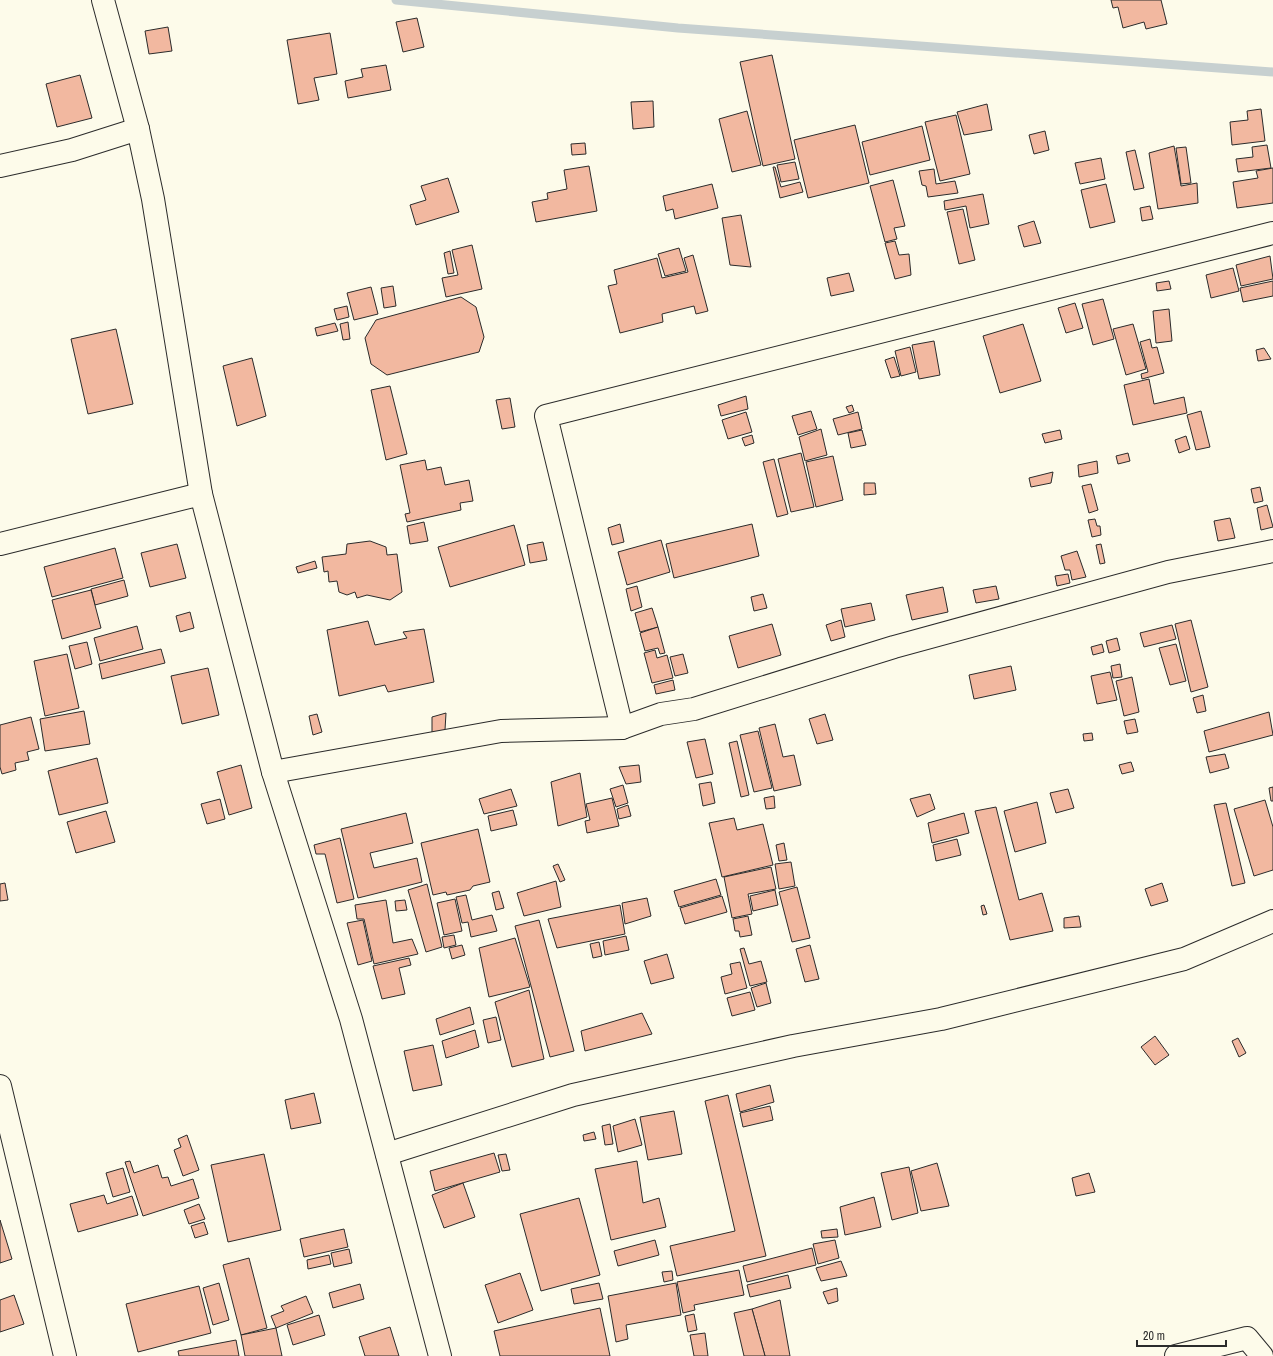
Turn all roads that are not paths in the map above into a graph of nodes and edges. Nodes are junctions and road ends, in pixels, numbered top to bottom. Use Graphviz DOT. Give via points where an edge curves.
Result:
graph roads {
  1 [pos="103,0"];
  2 [pos="138,129"];
  3 [pos="0,166"];
  4 [pos="1273,233"];
  5 [pos="201,494"];
  6 [pos="0,544"];
  7 [pos="1273,551"];
  8 [pos="622,728"];
  9 [pos="273,772"];
  10 [pos="1273,920"];
  11 [pos="0,1086"];
  12 [pos="387,1154"];
  13 [pos="65,1356"];
  14 [pos="440,1356"];
  15 [pos="1176,1356"];
  16 [pos="1262,1356"];
  1 -- 2 [label="street"];
  2 -- 3 [label="street" via="72,150"];
  2 -- 5 [label="street" via="153,199"];
  4 -- 8 [label="street" via="546,416"];
  5 -- 6 [label="street"];
  5 -- 9 [label="street"];
  7 -- 8 [label="street" via="1145,578 894,647 694,709 661,714"];
  8 -- 9 [label="street" via="501,730"];
  9 -- 12 [label="street" via="351,1019"];
  10 -- 12 [label="street" via="1184,959 941,1019 793,1046 573,1095"];
  11 -- 13 [label="street"];
  12 -- 14 [label="street"];
  15 -- 16 [label="street" via="1247,1338"];
}
